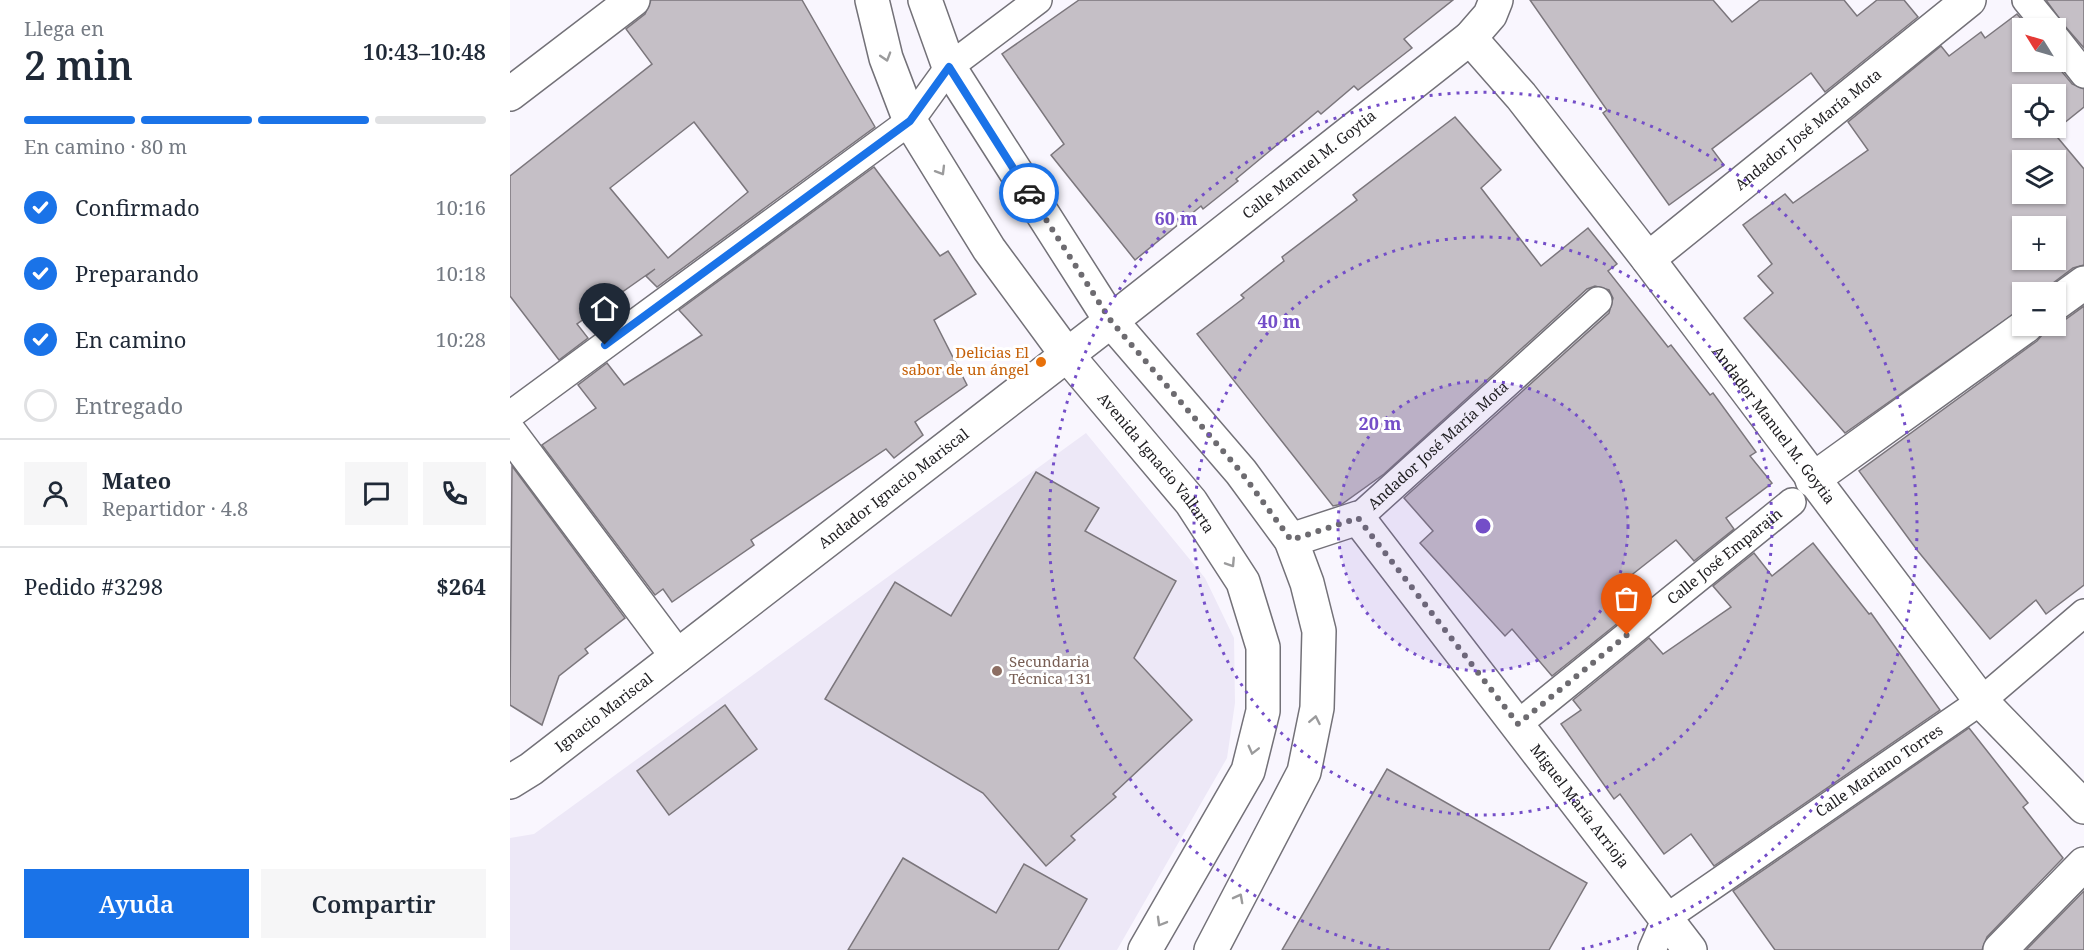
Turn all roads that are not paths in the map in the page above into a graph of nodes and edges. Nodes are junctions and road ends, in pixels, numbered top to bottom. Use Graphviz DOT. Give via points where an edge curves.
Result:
graph roads {
  1 [pos="633,0"];
  2 [pos="872,0"];
  3 [pos="925,0"];
  4 [pos="1038,0"];
  5 [pos="1496,0"];
  6 [pos="1969,0"];
  7 [pos="2026,0"];
  8 [pos="2041,18"];
  9 [pos="1470,38"];
  10 [pos="2066,51"];
  11 [pos="949,67"];
  12 [pos="2084,74"];
  13 [pos="510,94"];
  14 [pos="910,121"];
  15 [pos="1648,259"];
  16 [pos="2084,283"];
  17 [pos="2066,296"];
  18 [pos="1599,302"];
  19 [pos="1111,321"];
  20 [pos="2012,336"];
  21 [pos="1067,355"];
  22 [pos="510,415"];
  23 [pos="510,433"];
  24 [pos="1802,491"];
  25 [pos="1358,518"];
  26 [pos="1291,540"];
  27 [pos="2084,613"];
  28 [pos="677,656"];
  29 [pos="1980,701"];
  30 [pos="1518,724"];
  31 [pos="517,773"];
  32 [pos="2084,807"];
  33 [pos="2084,864"];
  34 [pos="1666,918"];
  35 [pos="1145,950"];
  36 [pos="1211,950"];
  37 [pos="1652,950"];
  38 [pos="1690,950"];
  39 [pos="2000,950"];
  1 -- 13 [label="street"];
  2 -- 14 [label="street, Avenida Ignacio Vallarta, one-way" via="886,58"];
  3 -- 11 [label="street"];
  4 -- 11 [label="lane"];
  5 -- 9 [label="street, Calle Manuel M. Goytia" via="1490,15"];
  6 -- 15 [label="street, Andador José María Mota"];
  7 -- 8 [label="lane"];
  9 -- 15 [label="street, Andador Manuel M. Goytia" via="1521,96"];
  9 -- 19 [label="street, Calle Manuel M. Goytia"];
  10 -- 12 [label="lane"];
  11 -- 14 [label="lane"];
  11 -- 19 [label="street"];
  14 -- 21 [label="street, Avenida Ignacio Vallarta, one-way" via="988,249"];
  14 -- 22 [label="lane"];
  15 -- 24 [label="street, Andador Manuel M. Goytia"];
  16 -- 17 [label="street"];
  18 -- 25 [label="lane, Andador José María Mota"];
  19 -- 21 [label="street, Andador Ignacio Mariscal"];
  19 -- 26 [label="street" via="1241,472"];
  20 -- 24 [label="street, Calle José Emparain"];
  21 -- 28 [label="street, Andador Ignacio Mariscal"];
  21 -- 35 [label="street, Avenida Ignacio Vallarta, one-way" via="1191,502 1243,582 1263,647 1263,711 1248,771"];
  23 -- 28 [label="street"];
  24 -- 29 [label="street, Andador Manuel M. Goytia"];
  24 -- 30 [label="lane, Calle José Emparain"];
  25 -- 26 [label="street"];
  25 -- 30 [label="street, Miguel María Arrioja"];
  36 -- 26 [label="street, one-way" via="1304,772 1317,708 1319,631"];
  27 -- 29 [label="lane, Calle Mariano Torres"];
  28 -- 31 [label="street, Ignacio Mariscal"];
  29 -- 32 [label="street, Andador Manuel M. Goytia"];
  29 -- 34 [label="lane, Calle Mariano Torres"];
  30 -- 34 [label="street, Miguel María Arrioja"];
  33 -- 39 [label="street"];
  34 -- 37 [label="lane"];
  34 -- 38 [label="street, Miguel María Arrioja"];
}
